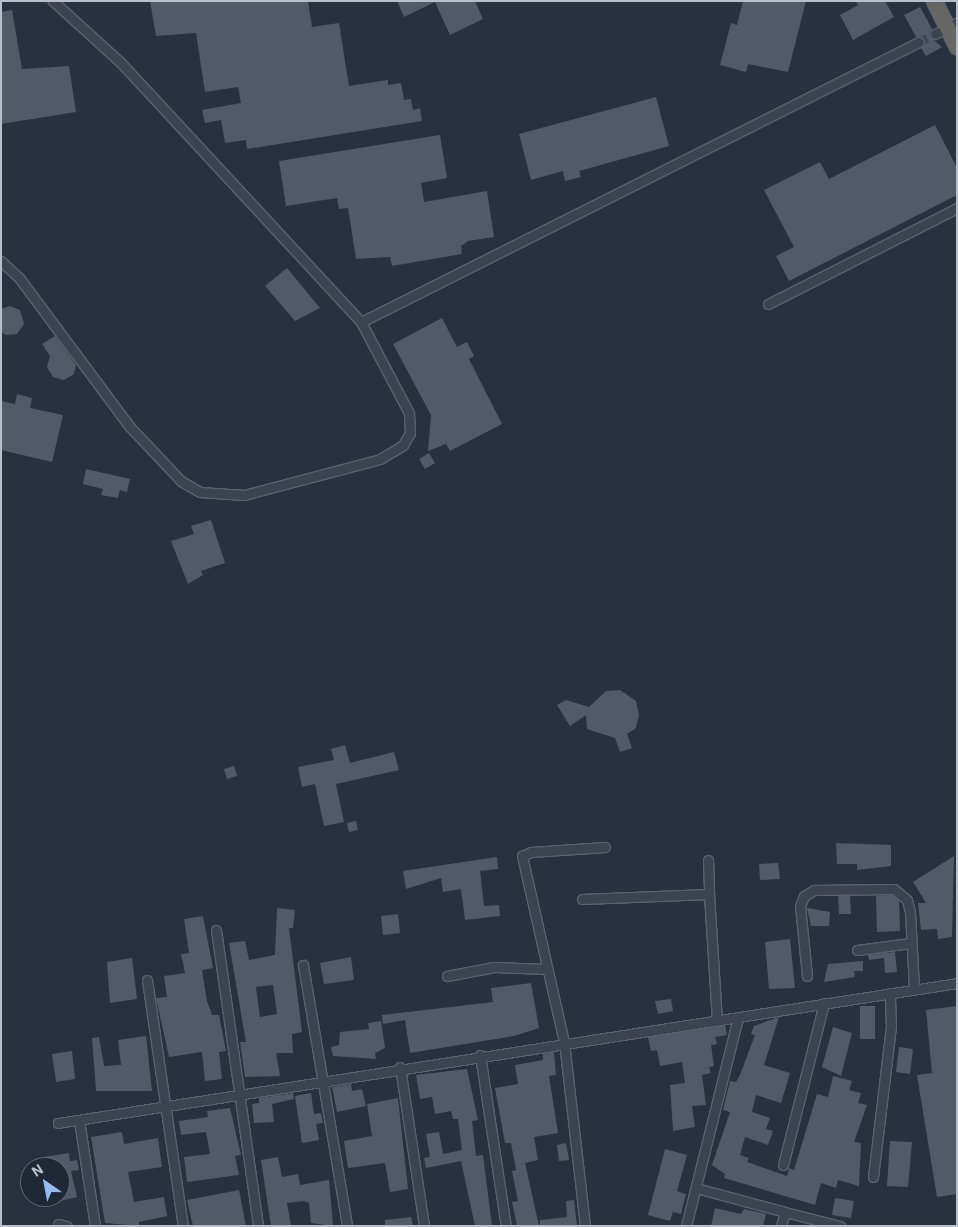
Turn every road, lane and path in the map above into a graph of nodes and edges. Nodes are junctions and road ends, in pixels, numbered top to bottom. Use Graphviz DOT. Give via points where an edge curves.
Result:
graph roads {
  1 [pos="53,1"];
  2 [pos="934,1"];
  3 [pos="946,28"];
  4 [pos="918,42"];
  5 [pos="957,47"];
  6 [pos="957,208"];
  7 [pos="1,261"];
  8 [pos="768,304"];
  9 [pos="361,322"];
  10 [pos="605,847"];
  11 [pos="708,860"];
  12 [pos="709,894"];
  13 [pos="582,899"];
  14 [pos="216,930"];
  15 [pos="911,943"];
  16 [pos="856,950"];
  17 [pos="303,965"];
  18 [pos="547,969"];
  19 [pos="447,976"];
  20 [pos="807,976"];
  21 [pos="146,980"];
  22 [pos="957,983"];
  23 [pos="914,989"];
  24 [pos="890,992"];
  25 [pos="824,1004"];
  26 [pos="738,1018"];
  27 [pos="717,1021"];
  28 [pos="564,1042"];
  29 [pos="480,1054"];
  30 [pos="400,1067"];
  31 [pos="322,1083"];
  32 [pos="239,1093"];
  33 [pos="166,1107"];
  34 [pos="79,1120"];
  35 [pos="58,1124"];
  36 [pos="783,1165"];
  37 [pos="873,1176"];
  38 [pos="696,1188"];
  39 [pos="785,1212"];
  40 [pos="95,1226"];
  41 [pos="184,1226"];
  42 [pos="258,1226"];
  43 [pos="347,1226"];
  44 [pos="424,1226"];
  45 [pos="506,1226"];
  46 [pos="585,1226"];
  47 [pos="686,1226"];
  48 [pos="781,1226"];
  49 [pos="840,1226"];
  1 -- 9 [label="street" via="120,62"];
  2 -- 3 [label="highway"];
  3 -- 5 [label="highway"];
  4 -- 9 [label="street"];
  6 -- 8 [label="street"];
  7 -- 9 [label="street" via="20,279 130,427 164,465 181,481 220,496 244,495 380,459 403,445 412,423 409,413"];
  10 -- 18 [label="street" via="531,852 522,856"];
  11 -- 12 [label="street"];
  12 -- 13 [label="street"];
  12 -- 27 [label="street"];
  14 -- 32 [label="street"];
  15 -- 16 [label="street"];
  15 -- 20 [label="street" via="910,912 902,893 894,889 814,890 800,906"];
  15 -- 23 [label="street"];
  17 -- 31 [label="street"];
  18 -- 19 [label="street" via="494,967"];
  18 -- 28 [label="street"];
  21 -- 33 [label="street"];
  22 -- 23 [label="street"];
  23 -- 24 [label="street"];
  24 -- 25 [label="street"];
  24 -- 37 [label="street" via="891,1027"];
  25 -- 26 [label="street"];
  25 -- 36 [label="street"];
  26 -- 27 [label="street"];
  26 -- 38 [label="street"];
  27 -- 28 [label="street"];
  28 -- 29 [label="street"];
  28 -- 46 [label="street"];
  29 -- 30 [label="street"];
  29 -- 45 [label="street"];
  30 -- 31 [label="street"];
  30 -- 44 [label="street"];
  31 -- 32 [label="street"];
  31 -- 43 [label="street"];
  32 -- 33 [label="street"];
  32 -- 42 [label="street"];
  33 -- 34 [label="street"];
  33 -- 41 [label="street"];
  34 -- 35 [label="street"];
  34 -- 40 [label="street"];
  38 -- 39 [label="street"];
  38 -- 47 [label="street"];
  39 -- 48 [label="street"];
  39 -- 49 [label="street"];
}
